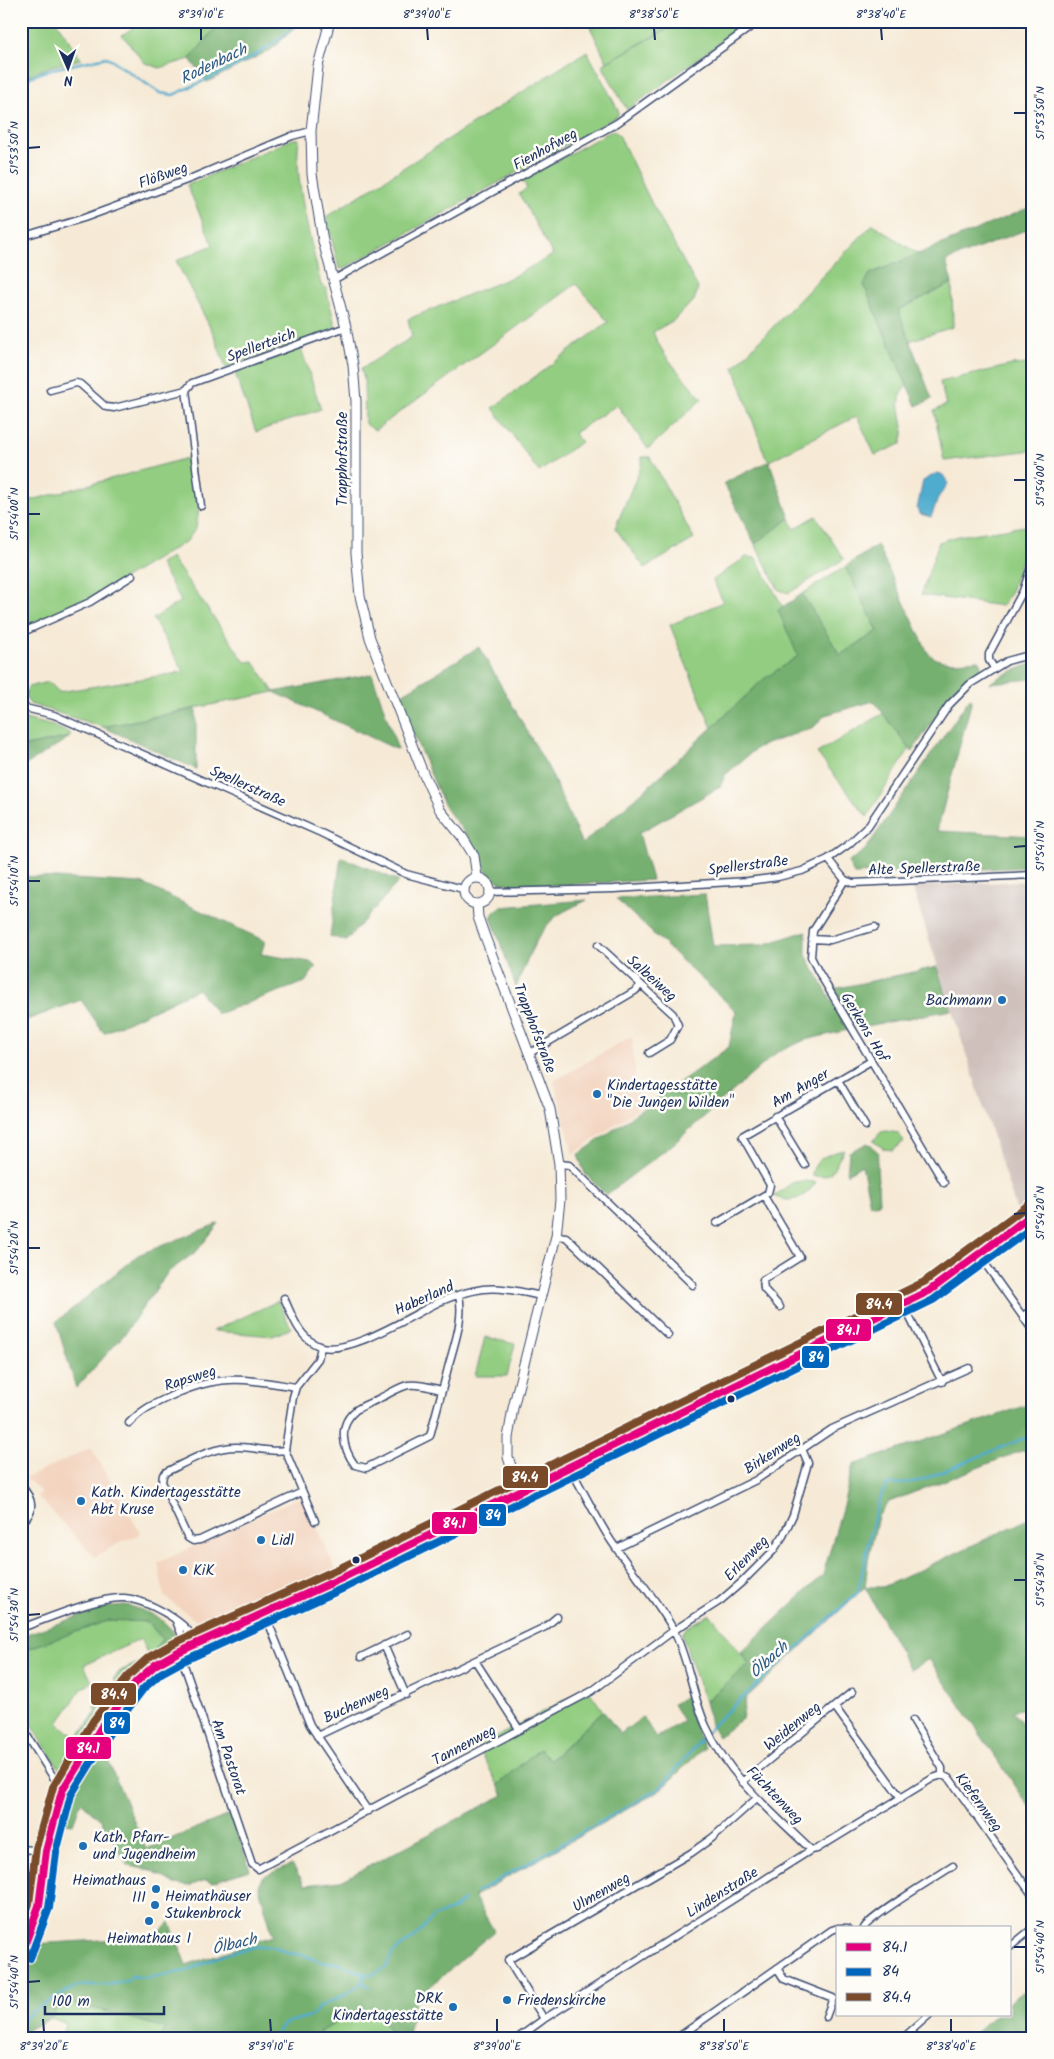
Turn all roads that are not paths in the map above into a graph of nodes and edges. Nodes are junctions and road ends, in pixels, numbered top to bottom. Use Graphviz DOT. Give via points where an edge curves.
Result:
graph roads {
  1 [pos="330,21"];
  2 [pos="759,21"];
  3 [pos="311,131"];
  4 [pos="21,237"];
  5 [pos="334,280"];
  6 [pos="346,327"];
  7 [pos="50,390"];
  8 [pos="186,390"];
  9 [pos="201,506"];
  10 [pos="1033,561"];
  11 [pos="132,576"];
  12 [pos="21,633"];
  13 [pos="1033,654"];
  14 [pos="994,668"];
  15 [pos="21,672"];
  16 [pos="21,690"];
  17 [pos="21,707"];
  18 [pos="828,859"];
  19 [pos="1033,875"];
  20 [pos="477,877"];
  21 [pos="845,880"];
  22 [pos="463,889"];
  23 [pos="490,892"];
  24 [pos="477,904"];
  25 [pos="875,927"];
  26 [pos="812,939"];
  27 [pos="598,945"];
  28 [pos="641,985"];
  29 [pos="530,1053"];
  30 [pos="649,1053"];
  31 [pos="871,1061"];
  32 [pos="838,1080"];
  33 [pos="775,1116"];
  34 [pos="865,1126"];
  35 [pos="559,1164"];
  36 [pos="804,1165"];
  37 [pos="944,1183"];
  38 [pos="764,1196"];
  39 [pos="1033,1214"];
  40 [pos="717,1223"];
  41 [pos="556,1236"];
  42 [pos="979,1255"];
  43 [pos="693,1285"];
  44 [pos="459,1295"];
  45 [pos="540,1296"];
  46 [pos="284,1298"];
  47 [pos="903,1304"];
  48 [pos="780,1307"];
  49 [pos="1033,1309"];
  50 [pos="1023,1316"];
  51 [pos="1033,1332"];
  52 [pos="668,1336"];
  53 [pos="321,1347"];
  54 [pos="969,1368"];
  55 [pos="942,1382"];
  56 [pos="296,1387"];
  57 [pos="442,1390"];
  58 [pos="129,1423"];
  59 [pos="802,1449"];
  60 [pos="285,1450"];
  61 [pos="569,1466"];
  62 [pos="21,1486"];
  63 [pos="519,1491"];
  64 [pos="302,1492"];
  65 [pos="315,1521"];
  66 [pos="21,1523"];
  67 [pos="617,1548"];
  68 [pos="265,1614"];
  69 [pos="557,1617"];
  70 [pos="176,1620"];
  71 [pos="21,1628"];
  72 [pos="673,1630"];
  73 [pos="408,1634"];
  74 [pos="197,1643"];
  75 [pos="384,1645"];
  76 [pos="183,1650"];
  77 [pos="361,1656"];
  78 [pos="476,1662"];
  79 [pos="852,1692"];
  80 [pos="406,1694"];
  81 [pos="835,1707"];
  82 [pos="913,1720"];
  83 [pos="21,1726"];
  84 [pos="519,1729"];
  85 [pos="316,1736"];
  86 [pos="942,1775"];
  87 [pos="742,1782"];
  88 [pos="62,1791"];
  89 [pos="757,1798"];
  90 [pos="901,1798"];
  91 [pos="368,1811"];
  92 [pos="21,1849"];
  93 [pos="811,1850"];
  94 [pos="46,1851"];
  95 [pos="953,1866"];
  96 [pos="258,1869"];
  97 [pos="1033,1896"];
  98 [pos="865,1926"];
  99 [pos="1033,1928"];
  100 [pos="836,1929"];
  101 [pos="1012,1944"];
  102 [pos="21,1955"];
  103 [pos="777,1968"];
  104 [pos="928,2016"];
  105 [pos="826,2017"];
  106 [pos="544,2019"];
  107 [pos="518,2038"];
  108 [pos="677,2038"];
  109 [pos="903,2038"];
  1 -- 3 [label="street, Trapphofstraße" via="318,66"];
  2 -- 5 [label="street, Fienhofweg" via="617,122"];
  3 -- 4 [label="street, Flößweg" via="84,218"];
  3 -- 5 [label="street, Trapphofstraße" via="317,208"];
  5 -- 6 [label="street, Trapphofstraße"];
  6 -- 8 [label="street, Spellerteich" via="192,383"];
  6 -- 20 [label="street, Trapphofstraße" via="356,401 356,553 364,613 386,682 423,773 440,810 474,856"];
  7 -- 8 [label="street, Spellerteich" via="80,384 111,408"];
  8 -- 9 [label="street"];
  10 -- 14 [label="street" via="1023,591 989,654"];
  11 -- 12 [label="street" via="90,602"];
  13 -- 14 [label="street, Spellerstraße"];
  14 -- 18 [label="street, Spellerstraße" via="970,684 949,705 868,826"];
  15 -- 16 [label="street"];
  17 -- 22 [label="street, Spellerstraße" via="54,715 80,726 406,874"];
  18 -- 21 [label="street"];
  18 -- 23 [label="street, Spellerstraße" via="794,873 748,881"];
  19 -- 21 [label="street, Alte Spellerstraße" via="866,883"];
  20 -- 22 [label="street" via="470,879"];
  20 -- 23 [label="street" via="489,884"];
  21 -- 26 [label="street, Gerkens Hof" via="813,930"];
  22 -- 24 [label="street" via="464,896"];
  23 -- 24 [label="street" via="484,902"];
  24 -- 29 [label="street, Trapphofstraße" via="484,934"];
  25 -- 26 [label="street" via="830,940"];
  26 -- 31 [label="street, Gerkens Hof" via="811,956 818,971"];
  27 -- 28 [label="street, Salbeiweg"];
  28 -- 29 [label="street"];
  28 -- 30 [label="street, Salbeiweg" via="672,1014 678,1025 670,1040"];
  29 -- 35 [label="street, Trapphofstraße" via="550,1109"];
  31 -- 32 [label="street, Am Anger"];
  31 -- 37 [label="street, Gerkens Hof"];
  32 -- 33 [label="street, Am Anger"];
  32 -- 34 [label="street"];
  33 -- 36 [label="street"];
  33 -- 38 [label="street, Am Anger" via="742,1136 770,1185"];
  35 -- 41 [label="street, Trapphofstraße"];
  35 -- 43 [label="street" via="569,1165"];
  38 -- 40 [label="street"];
  38 -- 48 [label="street" via="800,1257 762,1280 764,1289"];
  39 -- 42 [label="street"];
  41 -- 45 [label="street, Trapphofstraße"];
  41 -- 52 [label="street" via="566,1237"];
  42 -- 47 [label="street" via="929,1291"];
  42 -- 50 [label="street"];
  44 -- 45 [label="street, Haberland" via="500,1289"];
  44 -- 53 [label="street, Haberland" via="347,1347"];
  44 -- 57 [label="street" via="459,1326"];
  45 -- 63 [label="street, Trapphofstraße" via="508,1438 508,1457"];
  46 -- 53 [label="street" via="301,1333"];
  47 -- 55 [label="street"];
  47 -- 61 [label="street"];
  49 -- 50 [label="street"];
  50 -- 51 [label="street"];
  53 -- 56 [label="street" via="318,1359"];
  54 -- 55 [label="street, Birkenweg"];
  55 -- 59 [label="street, Birkenweg" via="832,1429"];
  56 -- 58 [label="street, Rapsweg" via="246,1379 211,1381 142,1409"];
  56 -- 60 [label="street"];
  57 -- 57 [label="street" via="430,1436 366,1468 355,1465 350,1459 343,1440 344,1427 357,1410 407,1385"];
  59 -- 67 [label="street, Birkenweg" via="756,1480"];
  59 -- 72 [label="street, Erlenweg" via="808,1463 793,1514 773,1551 720,1601"];
  60 -- 64 [label="street"];
  60 -- 64 [label="street" via="220,1448 166,1472 162,1482 188,1538 193,1541"];
  61 -- 63 [label="street"];
  61 -- 67 [label="street, Füchtenweg"];
  62 -- 66 [label="street" via="32,1505 28,1518"];
  63 -- 68 [label="street"];
  64 -- 65 [label="street"];
  67 -- 72 [label="street, Füchtenweg"];
  68 -- 74 [label="street"];
  68 -- 85 [label="street"];
  69 -- 78 [label="street, Buchenweg" via="545,1628"];
  70 -- 71 [label="street" via="142,1602 113,1598"];
  70 -- 74 [label="street" via="188,1628"];
  70 -- 76 [label="street, Am Pastorat"];
  72 -- 84 [label="street, Tannenweg" via="592,1691"];
  72 -- 87 [label="street, Füchtenweg" via="705,1724"];
  73 -- 75 [label="street"];
  74 -- 76 [label="street"];
  75 -- 77 [label="street"];
  75 -- 80 [label="street, Buchenweg"];
  76 -- 88 [label="street" via="155,1665 136,1682 102,1726"];
  76 -- 96 [label="street, Am Pastorat" via="182,1659 252,1864"];
  78 -- 80 [label="street, Buchenweg"];
  78 -- 84 [label="street"];
  79 -- 81 [label="street, Weidenweg"];
  80 -- 85 [label="street, Buchenweg"];
  81 -- 87 [label="street, Weidenweg"];
  81 -- 90 [label="street, Weidenweg"];
  82 -- 86 [label="street, Kiefernweg" via="942,1768"];
  83 -- 88 [label="street"];
  84 -- 91 [label="street, Tannenweg"];
  85 -- 91 [label="street"];
  86 -- 90 [label="street, Lindenstraße"];
  86 -- 97 [label="street, Kiefernweg" via="950,1779"];
  87 -- 89 [label="street, Füchtenweg"];
  88 -- 94 [label="street"];
  89 -- 93 [label="street, Füchtenweg"];
  89 -- 106 [label="street, Ulmenweg" via="691,1853 508,1960"];
  90 -- 93 [label="street, Lindenstraße"];
  91 -- 96 [label="street, Tannenweg"];
  92 -- 94 [label="street"];
  93 -- 106 [label="street, Lindenstraße"];
  94 -- 102 [label="street" via="39,1906"];
  95 -- 98 [label="street"];
  99 -- 101 [label="street"];
  100 -- 103 [label="street"];
  103 -- 105 [label="street" via="784,1979 833,1998"];
  103 -- 108 [label="street"];
  104 -- 109 [label="street"];
  106 -- 107 [label="street, Lindenstraße"];
}
